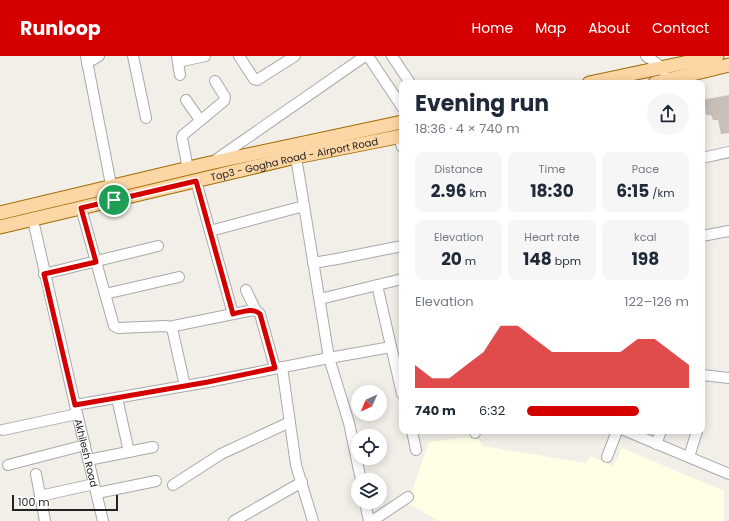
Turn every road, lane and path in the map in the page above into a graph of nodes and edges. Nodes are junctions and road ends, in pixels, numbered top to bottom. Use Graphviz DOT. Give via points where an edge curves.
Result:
graph roads {
  1 [pos="99,56"];
  2 [pos="133,56"];
  3 [pos="205,56"];
  4 [pos="239,56"];
  5 [pos="295,56"];
  6 [pos="365,56"];
  7 [pos="368,56"];
  8 [pos="392,56"];
  9 [pos="646,56"];
  10 [pos="717,56"];
  11 [pos="86,59"];
  12 [pos="178,59"];
  13 [pos="729,65"];
  14 [pos="662,67"];
  15 [pos="180,75"];
  16 [pos="408,80"];
  17 [pos="603,80"];
  18 [pos="668,80"];
  19 [pos="215,81"];
  20 [pos="186,100"];
  21 [pos="399,102"];
  22 [pos="146,118"];
  23 [pos="200,120"];
  24 [pos="399,123"];
  25 [pos="399,140"];
  26 [pos="729,152"];
  27 [pos="296,157"];
  28 [pos="705,157"];
  29 [pos="210,164"];
  30 [pos="188,168"];
  31 [pos="196,181"];
  32 [pos="111,187"];
  33 [pos="114,200"];
  34 [pos="304,206"];
  35 [pos="81,208"];
  36 [pos="0,213"];
  37 [pos="33,220"];
  38 [pos="0,227"];
  39 [pos="210,231"];
  40 [pos="729,231"];
  41 [pos="705,235"];
  42 [pos="158,246"];
  43 [pos="399,247"];
  44 [pos="96,262"];
  45 [pos="314,263"];
  46 [pos="44,274"];
  47 [pos="179,278"];
  48 [pos="399,280"];
  49 [pos="377,285"];
  50 [pos="246,290"];
  51 [pos="105,294"];
  52 [pos="320,298"];
  53 [pos="256,311"];
  54 [pos="233,314"];
  55 [pos="170,327"];
  56 [pos="391,347"];
  57 [pos="330,358"];
  58 [pos="278,368"];
  59 [pos="399,373"];
  60 [pos="705,375"];
  61 [pos="729,378"];
  62 [pos="185,386"];
  63 [pos="117,398"];
  64 [pos="76,409"];
  65 [pos="290,422"];
  66 [pos="3,430"];
  67 [pos="413,434"];
  68 [pos="623,434"];
  69 [pos="632,434"];
  70 [pos="660,434"];
  71 [pos="696,434"];
  72 [pos="656,444"];
  73 [pos="85,446"];
  74 [pos="153,447"];
  75 [pos="416,450"];
  76 [pos="129,452"];
  77 [pos="606,457"];
  78 [pos="688,457"];
  79 [pos="88,460"];
  80 [pos="8,465"];
  81 [pos="359,473"];
  82 [pos="36,474"];
  83 [pos="729,474"];
  84 [pos="156,481"];
  85 [pos="302,482"];
  86 [pos="173,485"];
  87 [pos="95,489"];
  88 [pos="40,496"];
  89 [pos="408,497"];
  90 [pos="366,509"];
  91 [pos="236,520"];
  92 [pos="45,521"];
  93 [pos="103,521"];
  94 [pos="313,521"];
  95 [pos="369,521"];
  96 [pos="372,521"];
  1 -- 11 [label="street"];
  2 -- 22 [label="street"];
  3 -- 12 [label="street"];
  4 -- 5 [label="street" via="257,80"];
  6 -- 29 [label="street"];
  7 -- 21 [label="street"];
  8 -- 16 [label="street"];
  9 -- 14 [label="street"];
  10 -- 14 [label="main road"];
  11 -- 32 [label="street"];
  12 -- 15 [label="street"];
  13 -- 18 [label="main road"];
  14 -- 17 [label="main road"];
  14 -- 18 [label="street"];
  19 -- 23 [label="street" via="225,99"];
  20 -- 23 [label="street"];
  23 -- 30 [label="street" via="182,138"];
  24 -- 29 [label="main road, Top3 - Gogha Road - Airport Road"];
  25 -- 27 [label="main road, Top3 - Gogha Road - Airport Road"];
  26 -- 28 [label="street"];
  27 -- 31 [label="main road, Top3 - Gogha Road - Airport Road"];
  27 -- 34 [label="street"];
  29 -- 30 [label="main road, Top3 - Gogha Road - Airport Road"];
  30 -- 32 [label="main road, Top3 - Gogha Road - Airport Road"];
  31 -- 33 [label="main road, Top3 - Gogha Road - Airport Road"];
  31 -- 39 [label="street"];
  32 -- 33 [label="street"];
  32 -- 36 [label="main road, Top3 - Gogha Road - Airport Road"];
  33 -- 35 [label="main road, Top3 - Gogha Road - Airport Road"];
  34 -- 39 [label="street"];
  34 -- 45 [label="street"];
  35 -- 37 [label="main road, Top3 - Gogha Road - Airport Road"];
  35 -- 44 [label="street"];
  37 -- 38 [label="main road, Top3 - Gogha Road - Airport Road"];
  37 -- 46 [label="street, Akhilesh Road"];
  39 -- 54 [label="street"];
  40 -- 41 [label="street"];
  42 -- 44 [label="street"];
  43 -- 45 [label="street"];
  44 -- 46 [label="street"];
  44 -- 51 [label="street"];
  45 -- 52 [label="street"];
  46 -- 64 [label="street, Akhilesh Road"];
  47 -- 51 [label="street"];
  48 -- 49 [label="street"];
  49 -- 52 [label="street"];
  49 -- 56 [label="street"];
  50 -- 53 [label="street"];
  51 -- 55 [label="street" via="112,323 116,327"];
  52 -- 57 [label="street"];
  53 -- 54 [label="street"];
  53 -- 58 [label="street" via="260,314"];
  54 -- 55 [label="street"];
  55 -- 62 [label="street" via="174,332"];
  56 -- 57 [label="street"];
  56 -- 59 [label="street"];
  57 -- 58 [label="street"];
  57 -- 81 [label="street"];
  58 -- 62 [label="street"];
  58 -- 65 [label="street"];
  60 -- 61 [label="street"];
  62 -- 63 [label="street"];
  63 -- 64 [label="street"];
  63 -- 76 [label="street"];
  64 -- 66 [label="street"];
  64 -- 73 [label="street, Akhilesh Road"];
  65 -- 85 [label="street" via="296,465"];
  65 -- 86 [label="street" via="221,454"];
  67 -- 75 [label="street"];
  68 -- 77 [label="street"];
  69 -- 72 [label="street"];
  70 -- 72 [label="street"];
  71 -- 78 [label="street"];
  72 -- 78 [label="street"];
  73 -- 79 [label="street, Akhilesh Road"];
  73 -- 80 [label="street"];
  74 -- 76 [label="street"];
  76 -- 79 [label="street"];
  78 -- 83 [label="street"];
  79 -- 87 [label="street, Akhilesh Road"];
  82 -- 88 [label="street"];
  84 -- 87 [label="street"];
  85 -- 91 [label="street"];
  85 -- 94 [label="street"];
  87 -- 88 [label="street"];
  87 -- 93 [label="street, Akhilesh Road"];
  88 -- 92 [label="street"];
  89 -- 96 [label="street"];
  90 -- 95 [label="street"];
}
